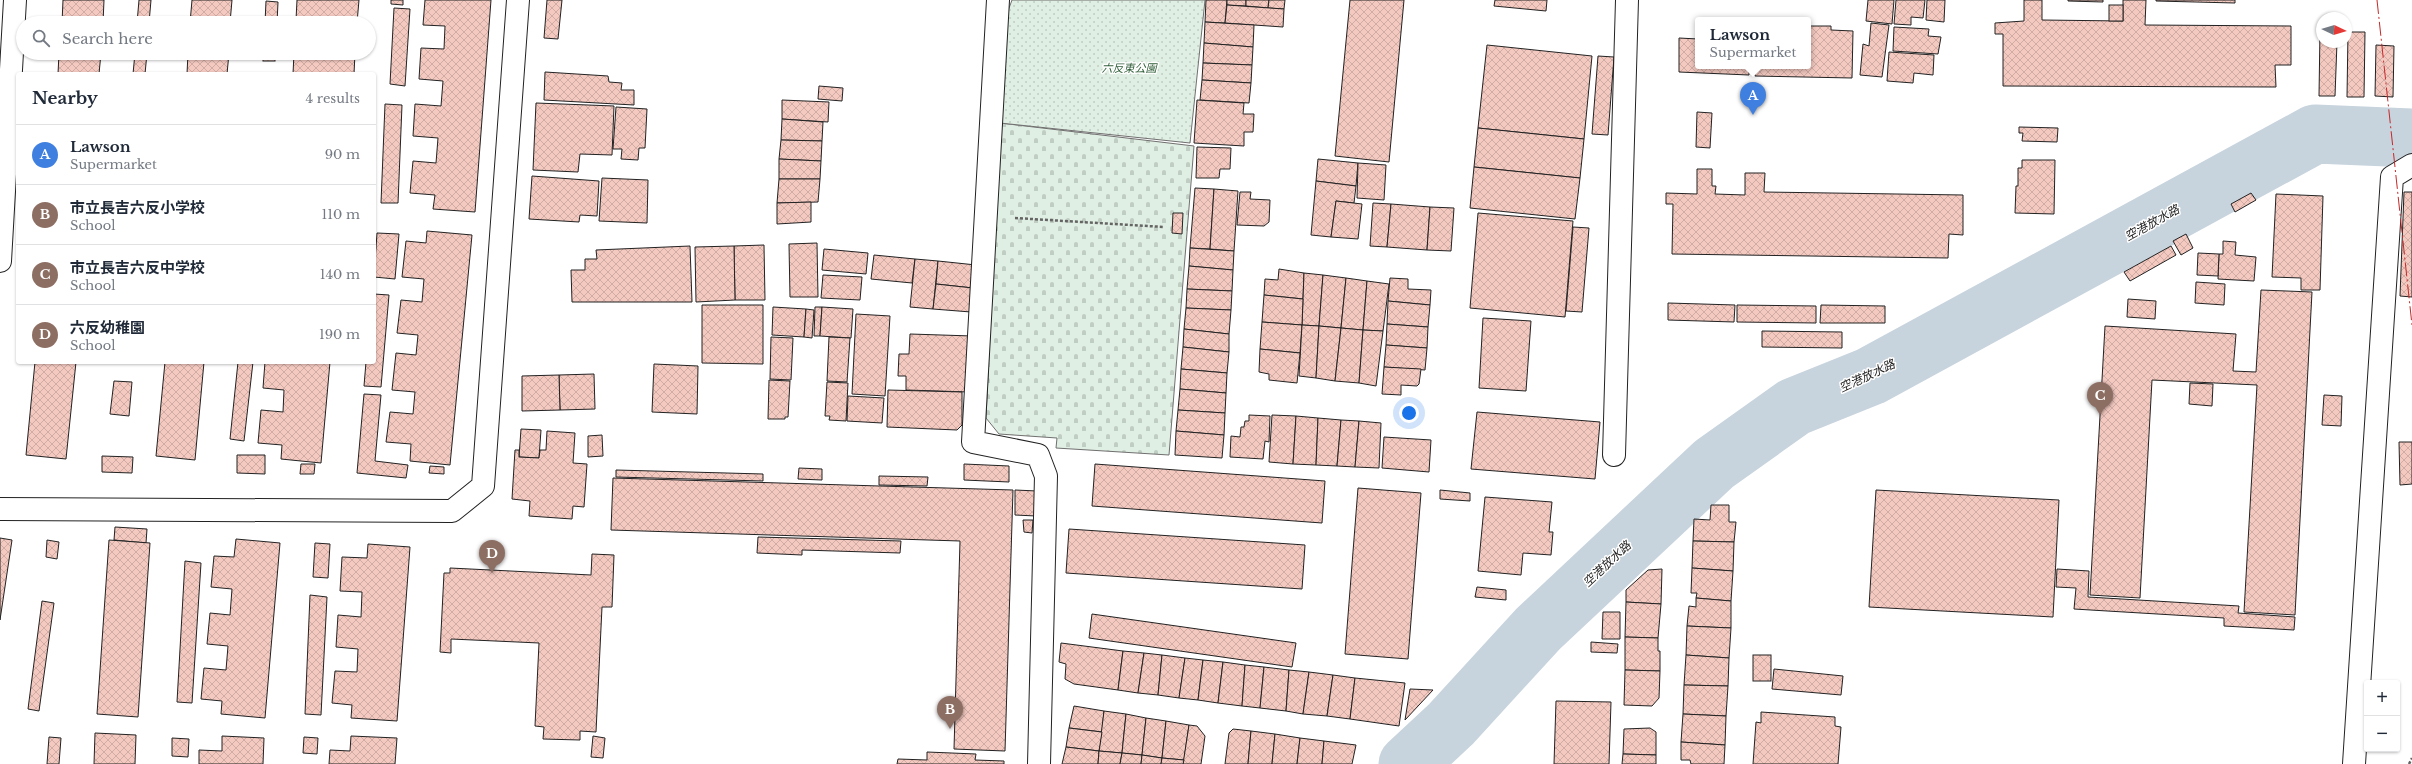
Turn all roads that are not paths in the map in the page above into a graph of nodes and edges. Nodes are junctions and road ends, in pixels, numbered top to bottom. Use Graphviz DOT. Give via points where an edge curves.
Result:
graph roads {
  1 [pos="15,0"];
  2 [pos="518,0"];
  3 [pos="998,0"];
  4 [pos="1627,0"];
  5 [pos="2412,165"];
  6 [pos="0,261"];
  7 [pos="1614,455"];
  8 [pos="0,509"];
  9 [pos="1039,764"];
  10 [pos="2354,764"];
  1 -- 6 [label="street"];
  2 -- 8 [label="street" via="483,486 452,511"];
  3 -- 9 [label="street" via="973,442 1038,455 1046,476"];
  4 -- 7 [label="street"];
  5 -- 10 [label="street" via="2392,177"];
}
